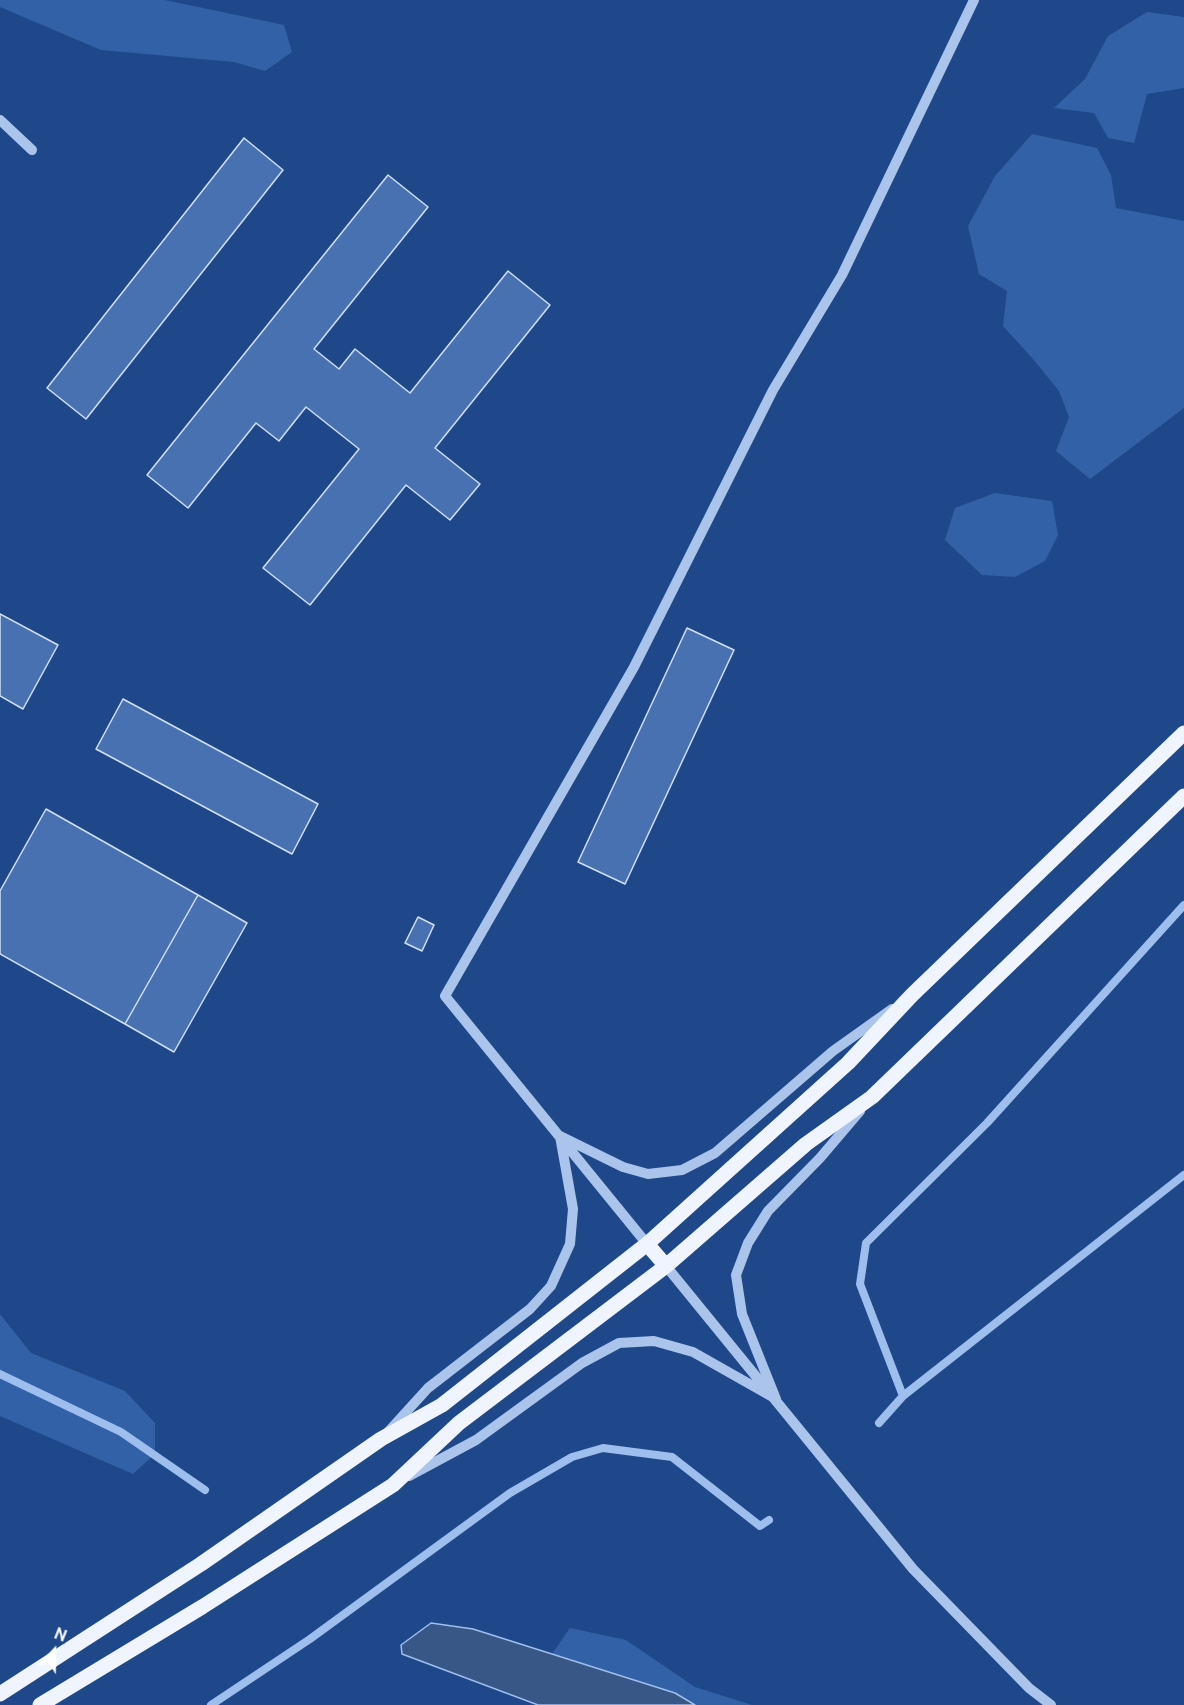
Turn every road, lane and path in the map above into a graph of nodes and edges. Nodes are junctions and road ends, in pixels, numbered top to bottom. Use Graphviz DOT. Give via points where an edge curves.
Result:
graph roads {
  1 [pos="974,0"];
  2 [pos="0,120"];
  3 [pos="32,150"];
  4 [pos="1184,733"];
  5 [pos="1184,796"];
  6 [pos="912,995"];
  7 [pos="872,1097"];
  8 [pos="560,1137"];
  9 [pos="647,1244"];
  10 [pos="666,1266"];
  11 [pos="776,1399"];
  12 [pos="381,1439"];
  13 [pos="393,1485"];
  14 [pos="0,1694"];
  15 [pos="40,1705"];
  16 [pos="1051,1705"];
  1 -- 8 [label="street" via="842,275 772,390 634,667 445,996"];
  2 -- 3 [label="street"];
  4 -- 6 [label="main road"];
  5 -- 7 [label="main road"];
  6 -- 8 [label="street" via="833,1051 715,1153 682,1170 648,1174 623,1167"];
  6 -- 9 [label="main road" via="848,1063"];
  7 -- 10 [label="main road" via="806,1144"];
  7 -- 11 [label="street" via="768,1211 748,1243 736,1275 742,1314"];
  8 -- 9 [label="street"];
  8 -- 12 [label="street" via="573,1209 570,1244 551,1286 530,1309 428,1388"];
  9 -- 10 [label="main road"];
  9 -- 12 [label="main road" via="442,1405"];
  10 -- 11 [label="street"];
  10 -- 13 [label="main road" via="459,1423"];
  11 -- 13 [label="street" via="693,1352 654,1341 619,1343 582,1363 476,1440"];
  11 -- 16 [label="street" via="914,1569 1029,1688"];
  12 -- 14 [label="main road" via="201,1564"];
  13 -- 15 [label="main road"];
}
